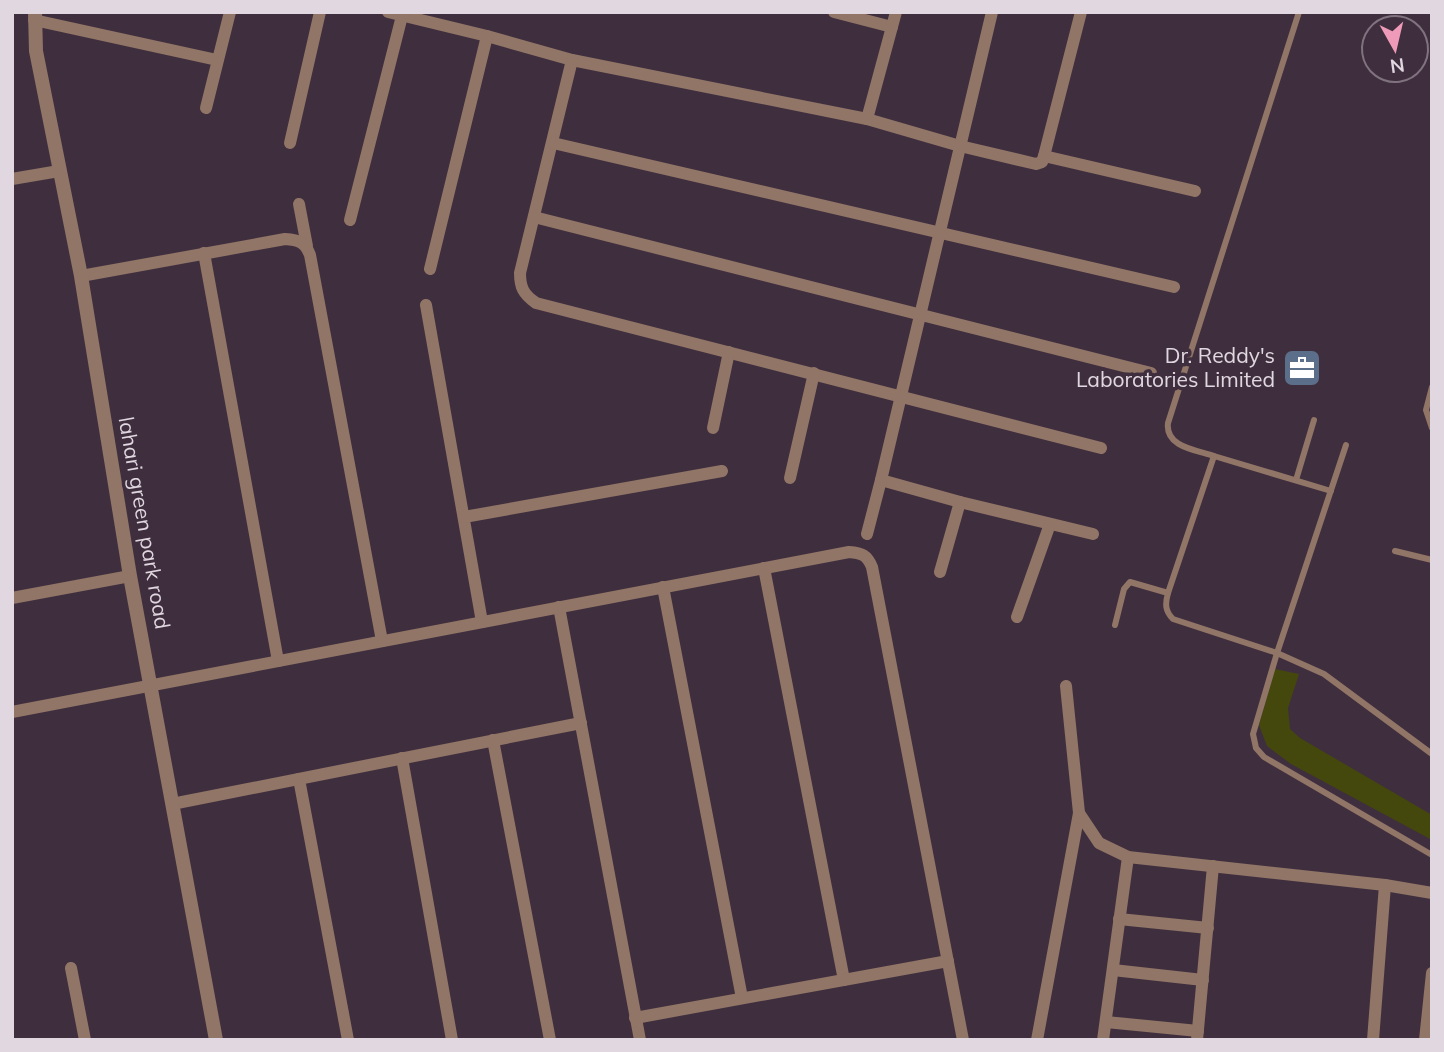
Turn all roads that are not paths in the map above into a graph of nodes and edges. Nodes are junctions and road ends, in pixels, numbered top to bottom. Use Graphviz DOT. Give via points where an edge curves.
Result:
graph roads {
  1 [pos="230,12"];
  2 [pos="320,12"];
  3 [pos="388,12"];
  4 [pos="834,12"];
  5 [pos="896,12"];
  6 [pos="992,12"];
  7 [pos="1081,12"];
  8 [pos="1299,12"];
  9 [pos="402,14"];
  10 [pos="34,16"];
  11 [pos="892,27"];
  12 [pos="487,36"];
  13 [pos="572,60"];
  14 [pos="217,61"];
  15 [pos="206,108"];
  16 [pos="867,119"];
  17 [pos="290,143"];
  18 [pos="553,143"];
  19 [pos="960,146"];
  20 [pos="1044,156"];
  21 [pos="59,171"];
  22 [pos="12,179"];
  23 [pos="1195,191"];
  24 [pos="299,204"];
  25 [pos="534,216"];
  26 [pos="350,220"];
  27 [pos="939,233"];
  28 [pos="307,246"];
  29 [pos="204,253"];
  30 [pos="430,269"];
  31 [pos="80,276"];
  32 [pos="1174,287"];
  33 [pos="426,304"];
  34 [pos="919,314"];
  35 [pos="729,352"];
  36 [pos="814,373"];
  37 [pos="1151,373"];
  38 [pos="1432,387"];
  39 [pos="900,395"];
  40 [pos="1314,420"];
  41 [pos="713,428"];
  42 [pos="1432,428"];
  43 [pos="1346,445"];
  44 [pos="1101,448"];
  45 [pos="1214,456"];
  46 [pos="722,471"];
  47 [pos="790,478"];
  48 [pos="881,481"];
  49 [pos="1296,481"];
  50 [pos="1331,491"];
  51 [pos="960,502"];
  52 [pos="464,517"];
  53 [pos="1050,524"];
  54 [pos="867,534"];
  55 [pos="1093,534"];
  56 [pos="1395,551"];
  57 [pos="1432,560"];
  58 [pos="764,568"];
  59 [pos="940,572"];
  60 [pos="130,576"];
  61 [pos="663,587"];
  62 [pos="1168,593"];
  63 [pos="12,598"];
  64 [pos="559,607"];
  65 [pos="1017,617"];
  66 [pos="482,622"];
  67 [pos="1115,625"];
  68 [pos="382,641"];
  69 [pos="1277,653"];
  70 [pos="278,661"];
  71 [pos="151,685"];
  72 [pos="1066,686"];
  73 [pos="12,712"];
  74 [pos="581,723"];
  75 [pos="493,740"];
  76 [pos="1432,754"];
  77 [pos="402,758"];
  78 [pos="299,779"];
  79 [pos="172,804"];
  80 [pos="1079,813"];
  81 [pos="1432,855"];
  82 [pos="1128,857"];
  83 [pos="1213,866"];
  84 [pos="1385,885"];
  85 [pos="1432,893"];
  86 [pos="1119,919"];
  87 [pos="1208,928"];
  88 [pos="948,961"];
  89 [pos="71,968"];
  90 [pos="1113,970"];
  91 [pos="1432,973"];
  92 [pos="844,980"];
  93 [pos="1203,980"];
  94 [pos="742,998"];
  95 [pos="635,1018"];
  96 [pos="1106,1022"];
  97 [pos="1198,1035"];
  98 [pos="85,1040"];
  99 [pos="216,1040"];
  100 [pos="348,1040"];
  101 [pos="452,1040"];
  102 [pos="551,1040"];
  103 [pos="640,1040"];
  104 [pos="963,1040"];
  105 [pos="1037,1040"];
  106 [pos="1103,1040"];
  107 [pos="1373,1040"];
  108 [pos="1425,1040"];
  1 -- 14 [label="street"];
  2 -- 17 [label="street"];
  3 -- 9 [label="street"];
  4 -- 11 [label="street"];
  5 -- 11 [label="street"];
  6 -- 19 [label="street"];
  7 -- 20 [label="street"];
  8 -- 45 [label="lane" via="1168,423 1169,437 1175,443"];
  9 -- 12 [label="street"];
  9 -- 26 [label="street"];
  10 -- 14 [label="street"];
  10 -- 21 [label="street, lahari green park road" via="36,51"];
  11 -- 16 [label="street"];
  12 -- 13 [label="street"];
  12 -- 30 [label="street"];
  13 -- 16 [label="street"];
  13 -- 18 [label="street"];
  14 -- 15 [label="street"];
  16 -- 19 [label="street"];
  18 -- 25 [label="street"];
  18 -- 27 [label="street"];
  19 -- 20 [label="street" via="1036,163"];
  19 -- 27 [label="street"];
  20 -- 23 [label="street"];
  21 -- 22 [label="street"];
  21 -- 31 [label="street, lahari green park road"];
  24 -- 28 [label="street"];
  25 -- 34 [label="street"];
  25 -- 35 [label="street" via="520,286 536,303"];
  27 -- 32 [label="street"];
  27 -- 34 [label="street"];
  28 -- 29 [label="street" via="285,239"];
  28 -- 68 [label="street"];
  29 -- 31 [label="street"];
  29 -- 70 [label="street"];
  31 -- 60 [label="street, lahari green park road"];
  33 -- 52 [label="street"];
  34 -- 37 [label="street"];
  34 -- 39 [label="street"];
  35 -- 36 [label="street"];
  35 -- 41 [label="street"];
  36 -- 39 [label="street"];
  36 -- 47 [label="street"];
  38 -- 42 [label="lane" via="1426,410"];
  39 -- 44 [label="street"];
  39 -- 48 [label="street"];
  40 -- 49 [label="lane"];
  43 -- 50 [label="lane"];
  45 -- 49 [label="lane"];
  45 -- 62 [label="lane"];
  46 -- 52 [label="street"];
  48 -- 51 [label="street"];
  48 -- 54 [label="street"];
  49 -- 50 [label="lane"];
  50 -- 69 [label="lane"];
  51 -- 53 [label="street"];
  51 -- 59 [label="street"];
  52 -- 66 [label="street"];
  53 -- 55 [label="street"];
  53 -- 65 [label="street"];
  56 -- 57 [label="lane"];
  58 -- 61 [label="street"];
  58 -- 88 [label="street" via="849,552 861,552 868,558"];
  58 -- 92 [label="street"];
  60 -- 63 [label="street"];
  60 -- 71 [label="street, lahari green park road"];
  61 -- 64 [label="street"];
  61 -- 94 [label="street"];
  62 -- 67 [label="lane" via="1130,582"];
  62 -- 69 [label="lane" via="1167,612 1173,619"];
  64 -- 66 [label="street"];
  64 -- 74 [label="street"];
  66 -- 68 [label="street"];
  68 -- 70 [label="street"];
  69 -- 76 [label="lane" via="1324,674"];
  69 -- 81 [label="lane" via="1253,734 1256,748 1264,757"];
  70 -- 71 [label="street"];
  71 -- 73 [label="street"];
  71 -- 79 [label="street, lahari green park road"];
  72 -- 80 [label="street"];
  74 -- 75 [label="street"];
  74 -- 95 [label="street"];
  75 -- 77 [label="street"];
  75 -- 102 [label="street"];
  77 -- 78 [label="street"];
  77 -- 101 [label="street"];
  78 -- 79 [label="street"];
  78 -- 100 [label="street"];
  79 -- 99 [label="street, lahari green park road"];
  80 -- 82 [label="street" via="1099,843"];
  80 -- 105 [label="street"];
  82 -- 83 [label="street"];
  82 -- 86 [label="street"];
  83 -- 84 [label="street"];
  83 -- 87 [label="street"];
  84 -- 85 [label="street"];
  84 -- 107 [label="street"];
  86 -- 87 [label="street"];
  86 -- 90 [label="street"];
  87 -- 93 [label="street"];
  88 -- 92 [label="street"];
  88 -- 104 [label="street"];
  89 -- 98 [label="street"];
  90 -- 93 [label="street"];
  90 -- 96 [label="street"];
  91 -- 108 [label="street"];
  92 -- 94 [label="street"];
  93 -- 97 [label="street"];
  94 -- 95 [label="street"];
  95 -- 103 [label="street"];
  96 -- 97 [label="street"];
  96 -- 106 [label="street"];
}
